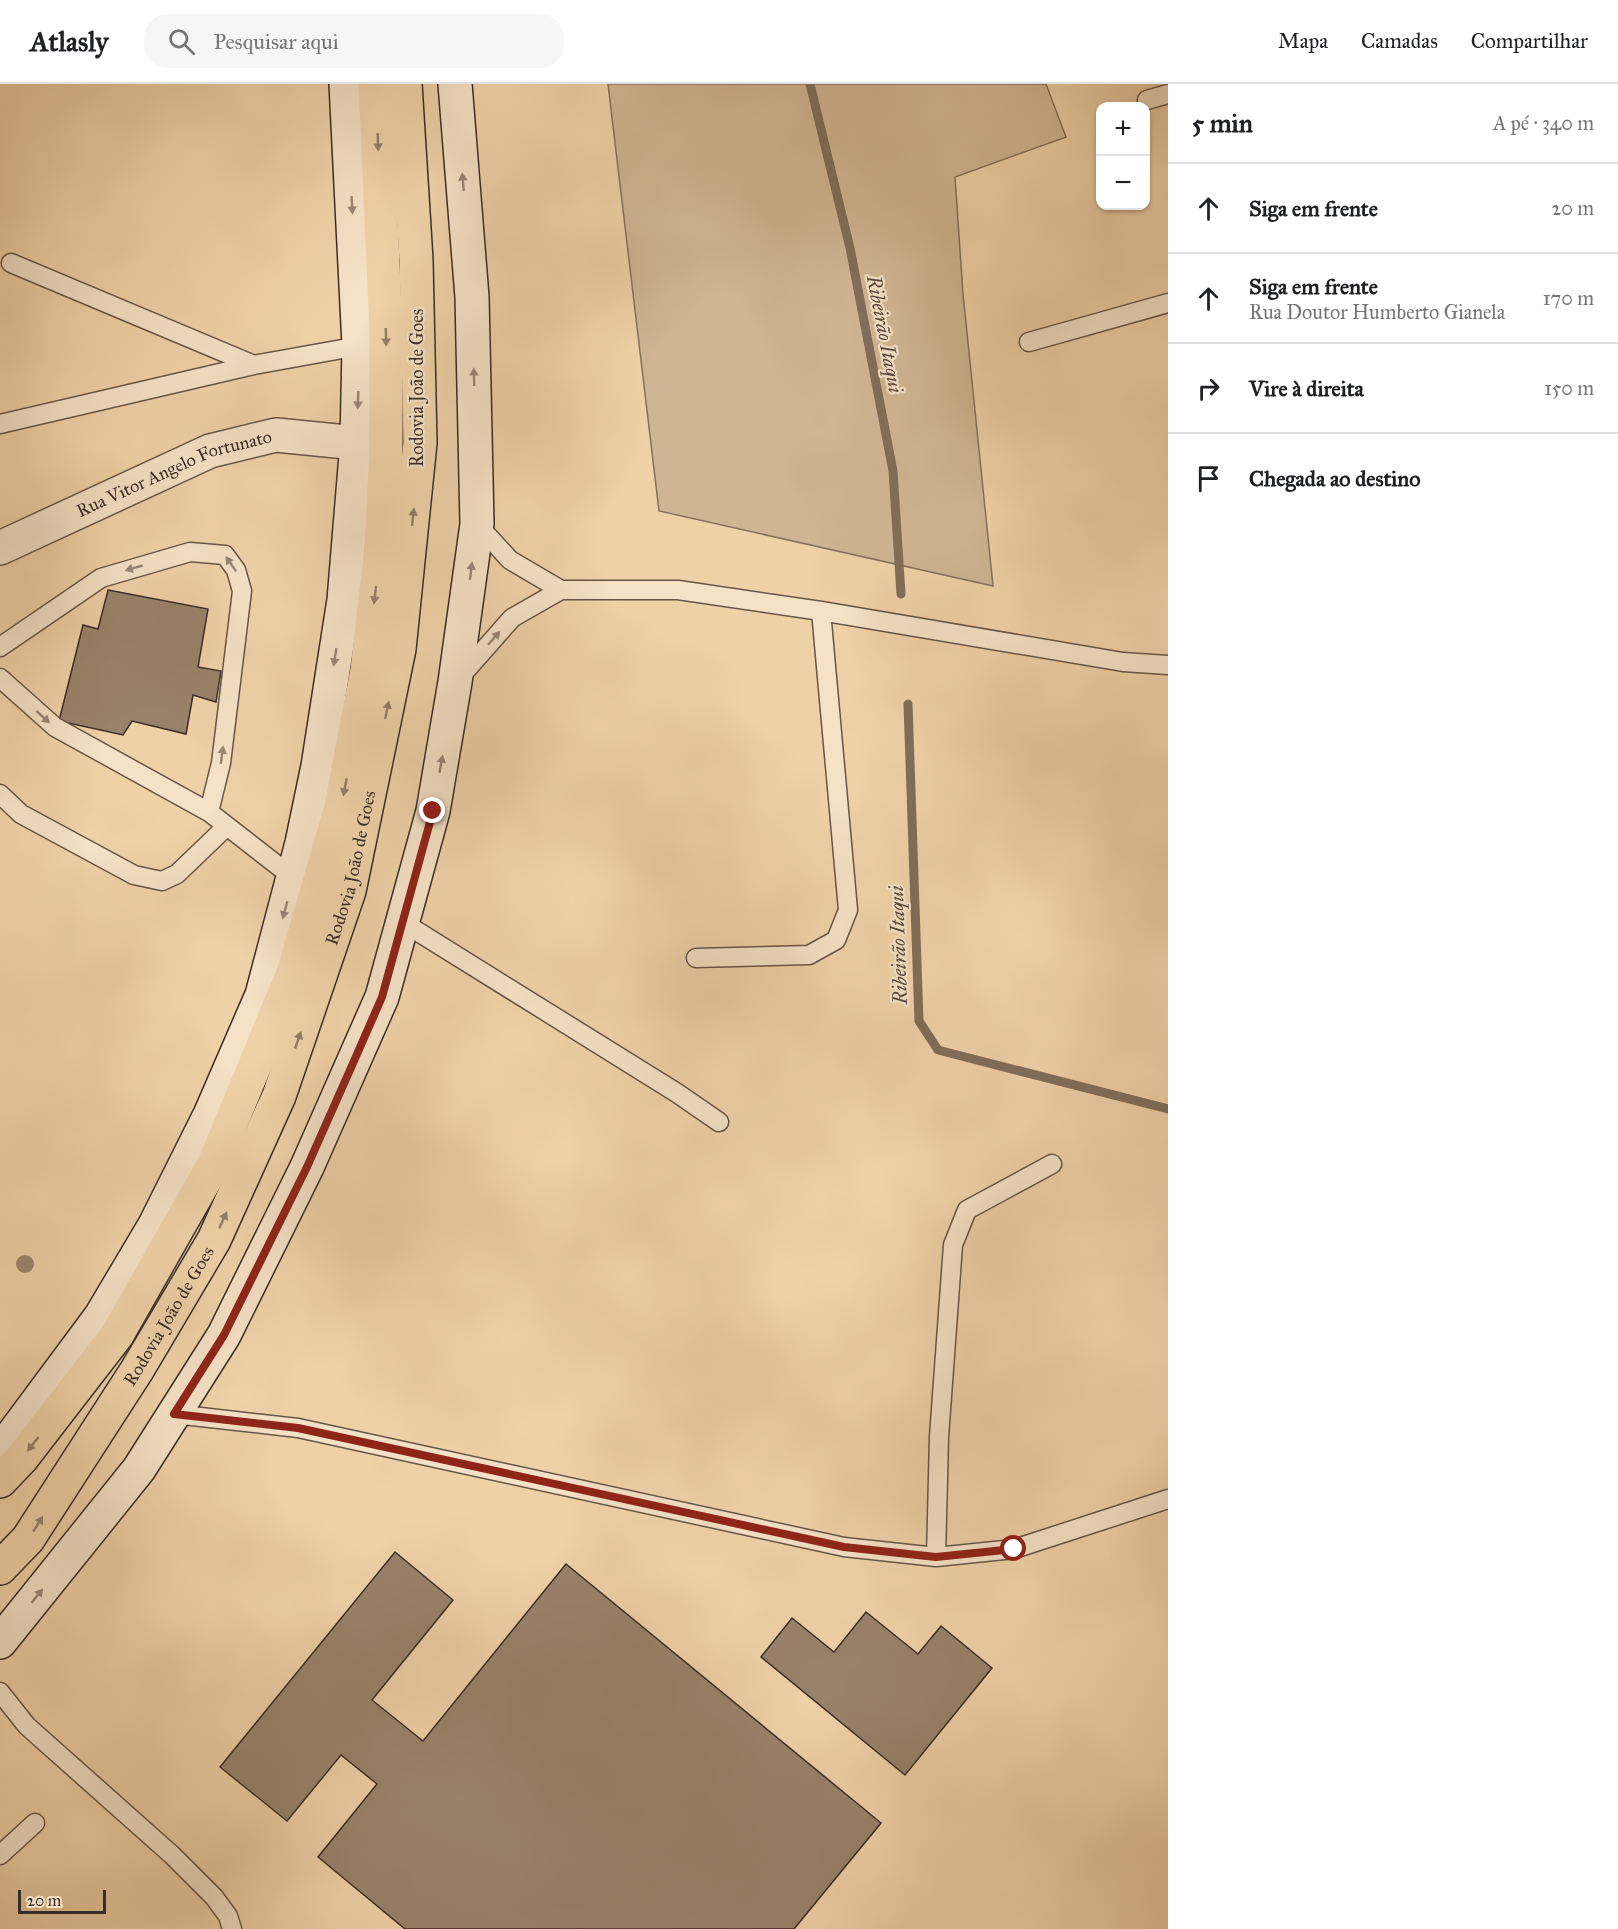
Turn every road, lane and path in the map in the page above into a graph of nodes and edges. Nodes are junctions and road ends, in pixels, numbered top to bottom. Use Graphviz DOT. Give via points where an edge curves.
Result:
graph roads {
  1 [pos="346,84"];
  2 [pos="375,84"];
  3 [pos="405,84"];
  4 [pos="455,84"];
  5 [pos="1168,94"];
  6 [pos="1147,100"];
  7 [pos="11,263"];
  8 [pos="1168,303"];
  9 [pos="1029,342"];
  10 [pos="359,346"];
  11 [pos="254,365"];
  12 [pos="0,424"];
  13 [pos="357,443"];
  14 [pos="477,524"];
  15 [pos="0,548"];
  16 [pos="561,591"];
  17 [pos="821,611"];
  18 [pos="0,647"];
  19 [pos="1168,665"];
  20 [pos="0,678"];
  21 [pos="455,682"];
  22 [pos="0,794"];
  23 [pos="209,812"];
  24 [pos="227,826"];
  25 [pos="286,872"];
  26 [pos="404,922"];
  27 [pos="696,958"];
  28 [pos="719,1122"];
  29 [pos="1052,1164"];
  30 [pos="174,1414"];
  31 [pos="0,1452"];
  32 [pos="0,1481"];
  33 [pos="1168,1499"];
  34 [pos="936,1557"];
  35 [pos="0,1568"];
  36 [pos="0,1642"];
  37 [pos="0,1692"];
  38 [pos="35,1823"];
  39 [pos="0,1855"];
  40 [pos="232,1929"];
  1 -- 10 [label="street, one-way"];
  2 -- 32 [label="highway, Rodovia João de Goes, one-way" via="386,331 386,448 381,548 367,670 341,807 293,973 214,1164 117,1335"];
  35 -- 3 [label="highway, Rodovia João de Goes, one-way" via="28,1539 137,1370 214,1240 279,1096 349,891 399,649 420,444 416,260"];
  14 -- 4 [label="street, one-way" via="472,297"];
  5 -- 6 [label="lane"];
  7 -- 11 [label="lane"];
  8 -- 9 [label="lane"];
  10 -- 11 [label="lane"];
  10 -- 13 [label="street, one-way"];
  11 -- 12 [label="lane"];
  13 -- 15 [label="street, Rua Vitor Angelo Fortunato" via="276,435 210,451"];
  13 -- 31 [label="street, one-way" via="344,600 318,766 262,995 210,1115 155,1225 101,1316"];
  14 -- 16 [label="lane" via="510,560"];
  21 -- 14 [label="street, one-way"];
  16 -- 17 [label="lane" via="678,590"];
  21 -- 16 [label="lane, one-way" via="512,618"];
  17 -- 19 [label="lane" via="1123,662"];
  17 -- 27 [label="lane" via="848,910 836,940 809,955"];
  23 -- 18 [label="lane, one-way" via="221,763 242,591 236,570 225,555 190,552 101,578"];
  20 -- 23 [label="lane, one-way" via="55,727"];
  26 -- 21 [label="street, one-way" via="433,811"];
  22 -- 24 [label="lane" via="21,814 134,875 162,881 177,874"];
  23 -- 24 [label="lane"];
  24 -- 25 [label="lane"];
  26 -- 28 [label="lane"];
  26 -- 30 [label="street" via="382,997 307,1167 224,1335"];
  29 -- 34 [label="lane" via="967,1210 953,1245 939,1437"];
  30 -- 34 [label="lane" via="298,1428 844,1547"];
  36 -- 30 [label="street, one-way" via="140,1469"];
  33 -- 34 [label="lane" via="1014,1549"];
  37 -- 40 [label="lane" via="27,1726 214,1897"];
  38 -- 39 [label="lane"];
}
